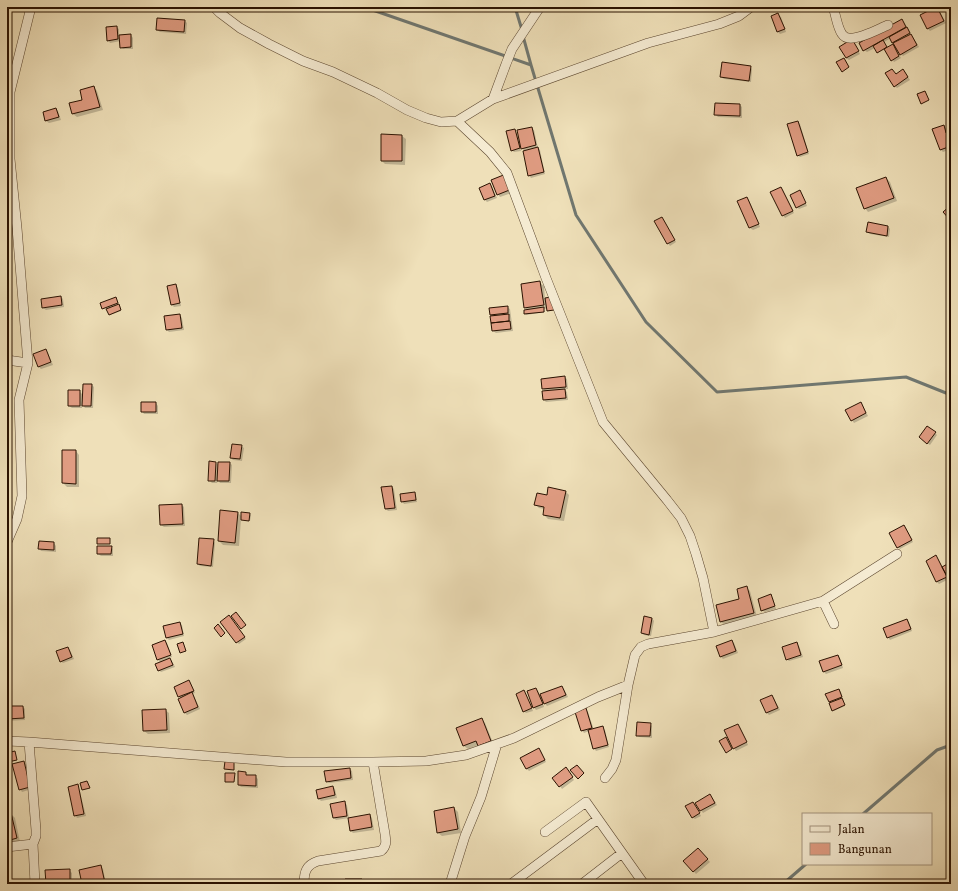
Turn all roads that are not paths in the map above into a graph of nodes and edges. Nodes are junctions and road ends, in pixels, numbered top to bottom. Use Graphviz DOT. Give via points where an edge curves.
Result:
graph roads {
  1 [pos="30,7"];
  2 [pos="214,7"];
  3 [pos="540,7"];
  4 [pos="751,7"];
  5 [pos="834,7"];
  6 [pos="888,25"];
  7 [pos="493,99"];
  8 [pos="457,121"];
  9 [pos="7,360"];
  10 [pos="28,363"];
  11 [pos="7,542"];
  12 [pos="896,554"];
  13 [pos="823,601"];
  14 [pos="834,624"];
  15 [pos="714,632"];
  16 [pos="628,685"];
  17 [pos="7,741"];
  18 [pos="29,742"];
  19 [pos="498,744"];
  20 [pos="372,762"];
  21 [pos="605,778"];
  22 [pos="598,819"];
  23 [pos="545,832"];
  24 [pos="33,844"];
  25 [pos="7,847"];
  26 [pos="622,853"];
  27 [pos="516,883"];
  28 [pos="36,884"];
  29 [pos="304,884"];
  30 [pos="450,884"];
  31 [pos="582,884"];
  32 [pos="644,884"];
  1 -- 10 [label="street" via="10,92 10,159"];
  2 -- 8 [label="street" via="240,28 303,61 377,93 407,110 441,122"];
  3 -- 7 [label="street" via="512,49"];
  4 -- 7 [label="street" via="739,16 719,24 648,43"];
  5 -- 6 [label="street" via="842,36 848,38 864,36"];
  7 -- 8 [label="street"];
  8 -- 15 [label="street" via="490,152 507,173 603,422 681,518 702,572"];
  9 -- 10 [label="street"];
  10 -- 11 [label="street" via="19,400 22,496 17,519"];
  12 -- 13 [label="street"];
  13 -- 14 [label="street"];
  13 -- 15 [label="street"];
  15 -- 16 [label="street" via="641,647 635,655"];
  16 -- 19 [label="street"];
  16 -- 21 [label="street" via="616,760"];
  17 -- 18 [label="street"];
  18 -- 20 [label="street" via="286,762"];
  18 -- 24 [label="street" via="36,830"];
  19 -- 20 [label="street" via="466,755 426,761"];
  19 -- 30 [label="street"];
  20 -- 29 [label="street" via="385,834 385,848 381,851 313,863 305,871"];
  22 -- 23 [label="street" via="586,802"];
  22 -- 26 [label="street"];
  22 -- 27 [label="street"];
  24 -- 25 [label="street"];
  24 -- 28 [label="street"];
  26 -- 31 [label="street"];
  26 -- 32 [label="street"];
}
